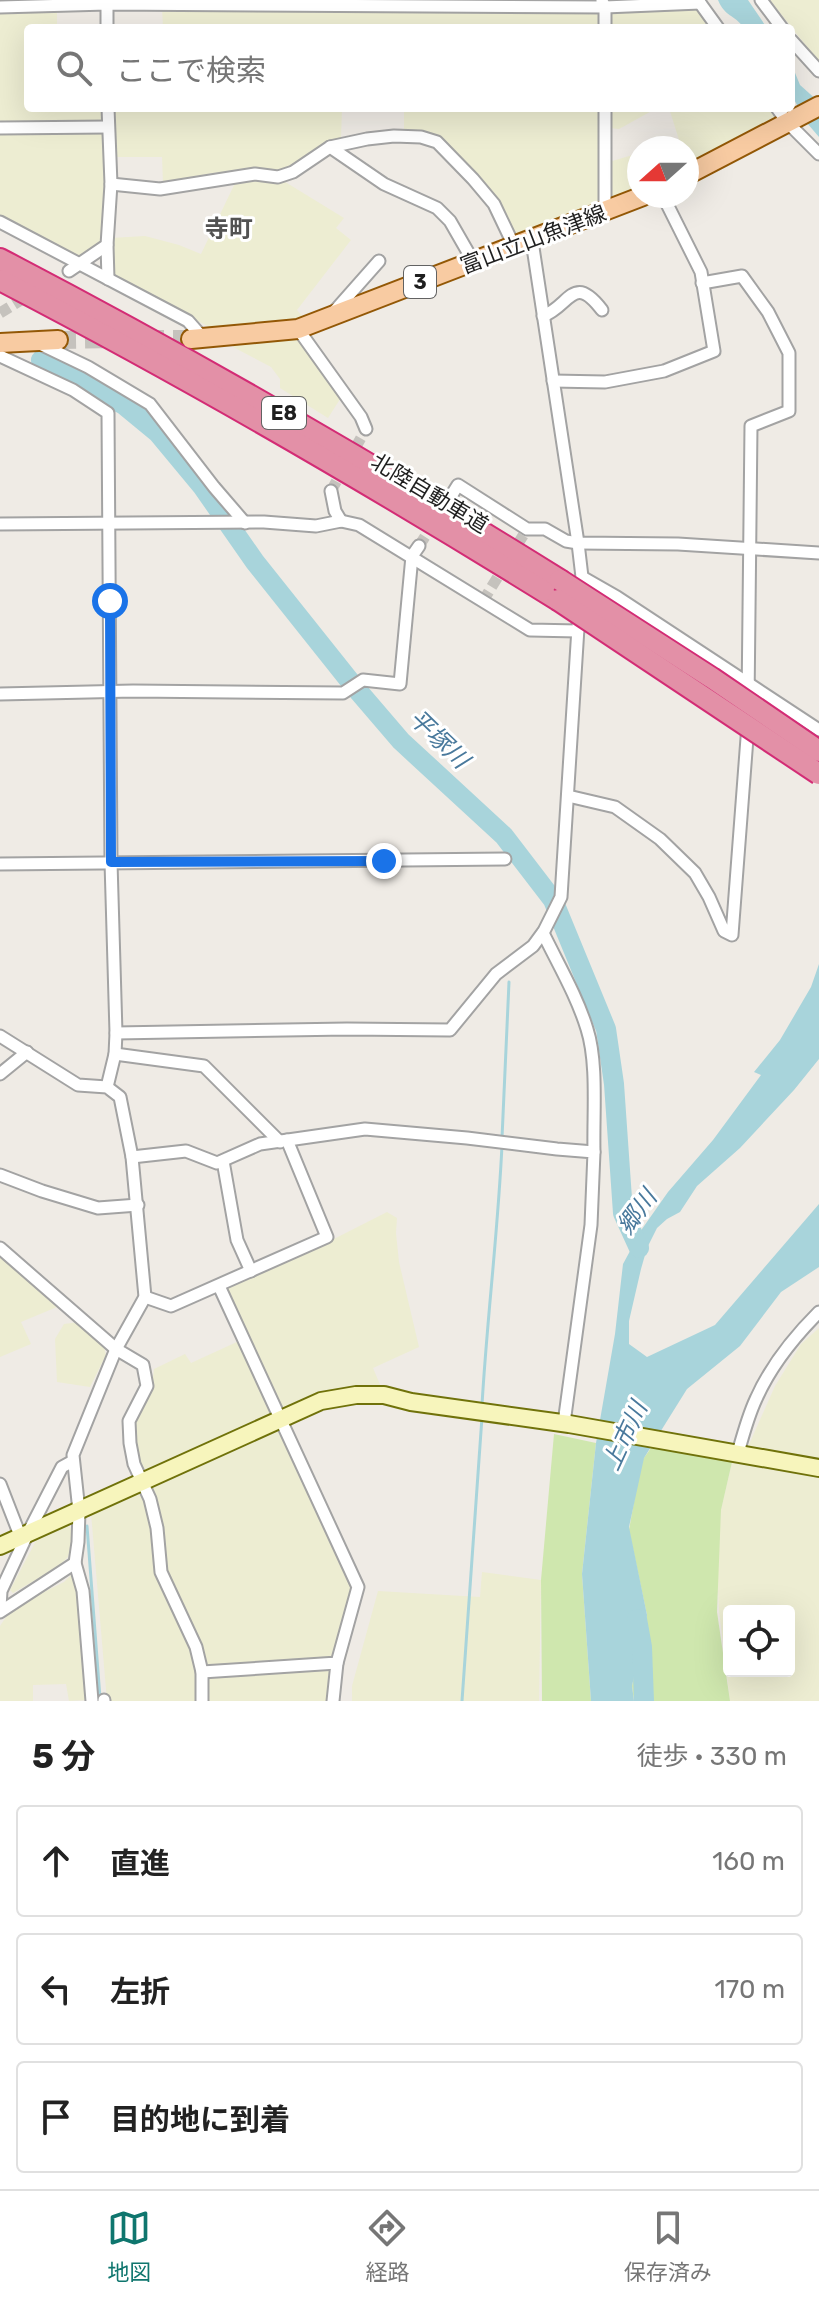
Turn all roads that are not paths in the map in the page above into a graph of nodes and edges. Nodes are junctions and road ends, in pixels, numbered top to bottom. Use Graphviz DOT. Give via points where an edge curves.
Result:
graph roads {
  1 [pos="761,0"];
  2 [pos="107,2"];
  3 [pos="699,2"];
  4 [pos="603,3"];
  5 [pos="0,7"];
  6 [pos="107,24"];
  7 [pos="605,24"];
  8 [pos="715,24"];
  9 [pos="779,24"];
  10 [pos="795,44"];
  11 [pos="819,71"];
  12 [pos="819,106"];
  13 [pos="108,112"];
  14 [pos="605,112"];
  15 [pos="786,116"];
  16 [pos="108,127"];
  17 [pos="0,128"];
  18 [pos="330,147"];
  19 [pos="819,154"];
  20 [pos="699,168"];
  21 [pos="111,184"];
  22 [pos="627,203"];
  23 [pos="669,208"];
  24 [pos="605,212"];
  25 [pos="0,222"];
  26 [pos="523,243"];
  27 [pos="107,245"];
  28 [pos="0,259"];
  29 [pos="379,261"];
  30 [pos="473,261"];
  31 [pos="74,267"];
  32 [pos="108,279"];
  33 [pos="0,280"];
  34 [pos="702,283"];
  35 [pos="602,310"];
  36 [pos="543,316"];
  37 [pos="330,317"];
  38 [pos="298,329"];
  39 [pos="197,338"];
  40 [pos="58,340"];
  41 [pos="35,341"];
  42 [pos="0,343"];
  43 [pos="0,356"];
  44 [pos="553,381"];
  45 [pos="366,429"];
  46 [pos="331,491"];
  47 [pos="453,493"];
  48 [pos="341,521"];
  49 [pos="245,523"];
  50 [pos="0,524"];
  51 [pos="107,524"];
  52 [pos="578,543"];
  53 [pos="750,549"];
  54 [pos="416,551"];
  55 [pos="819,553"];
  56 [pos="582,577"];
  57 [pos="559,590"];
  58 [pos="578,631"];
  59 [pos="749,683"];
  60 [pos="110,691"];
  61 [pos="0,694"];
  62 [pos="819,730"];
  63 [pos="819,751"];
  64 [pos="819,774"];
  65 [pos="568,796"];
  66 [pos="505,859"];
  67 [pos="111,862"];
  68 [pos="0,864"];
  69 [pos="544,931"];
  70 [pos="116,1033"];
  71 [pos="0,1036"];
  72 [pos="27,1052"];
  73 [pos="115,1054"];
  74 [pos="0,1074"];
  75 [pos="107,1087"];
  76 [pos="283,1141"];
  77 [pos="594,1152"];
  78 [pos="132,1157"];
  79 [pos="223,1161"];
  80 [pos="0,1175"];
  81 [pos="138,1205"];
  82 [pos="0,1248"];
  83 [pos="251,1271"];
  84 [pos="219,1286"];
  85 [pos="145,1297"];
  86 [pos="819,1312"];
  87 [pos="116,1349"];
  88 [pos="281,1418"];
  89 [pos="567,1423"];
  90 [pos="734,1452"];
  91 [pos="73,1461"];
  92 [pos="819,1468"];
  93 [pos="143,1481"];
  94 [pos="0,1484"];
  95 [pos="79,1511"];
  96 [pos="24,1536"];
  97 [pos="0,1546"];
  98 [pos="75,1563"];
  99 [pos="0,1610"];
  100 [pos="337,1663"];
  101 [pos="202,1672"];
  102 [pos="92,1701"];
  103 [pos="202,1701"];
  104 [pos="333,1701"];
  1 -- 9 [label="street"];
  2 -- 4 [label="street"];
  2 -- 5 [label="street"];
  2 -- 6 [label="street"];
  3 -- 4 [label="street"];
  3 -- 8 [label="street"];
  4 -- 7 [label="street"];
  10 -- 11 [label="street"];
  12 -- 15 [label="main road"];
  13 -- 16 [label="street"];
  14 -- 24 [label="street"];
  15 -- 19 [label="street"];
  15 -- 20 [label="main road"];
  16 -- 17 [label="street"];
  16 -- 21 [label="street"];
  18 -- 21 [label="street" via="278,177 255,174 160,189"];
  18 -- 26 [label="street" via="394,136 437,142"];
  18 -- 30 [label="street" via="384,184 437,208"];
  21 -- 27 [label="street"];
  22 -- 24 [label="main road, 富山立山魚津線 / 3"];
  23 -- 34 [label="street"];
  24 -- 26 [label="main road, 富山立山魚津線 / 3"];
  25 -- 31 [label="street"];
  26 -- 30 [label="main road, 富山立山魚津線 / 3"];
  26 -- 36 [label="street"];
  27 -- 31 [label="street"];
  27 -- 32 [label="street"];
  28 -- 57 [label="highway, 北陸自動車道 / E8" via="394,478"];
  29 -- 37 [label="street"];
  30 -- 37 [label="main road, 富山立山魚津線 / 3"];
  31 -- 32 [label="street"];
  32 -- 39 [label="street" via="188,321"];
  33 -- 57 [label="highway, 北陸自動車道 / E8"];
  34 -- 44 [label="street" via="714,351 664,371 605,382"];
  34 -- 53 [label="street" via="742,276 789,353 789,411 751,426"];
  35 -- 36 [label="street" via="580,293"];
  36 -- 44 [label="street"];
  37 -- 38 [label="main road, 富山立山魚津線 / 3"];
  38 -- 39 [label="main road, 富山立山魚津線 / 3"];
  38 -- 45 [label="street"];
  40 -- 41 [label="main road"];
  41 -- 42 [label="main road"];
  41 -- 49 [label="street" via="150,404"];
  43 -- 51 [label="street" via="73,390 108,413"];
  44 -- 52 [label="street"];
  46 -- 48 [label="street"];
  47 -- 52 [label="street" via="458,485 527,529 545,529"];
  48 -- 49 [label="street" via="316,526"];
  48 -- 54 [label="street"];
  49 -- 51 [label="street"];
  50 -- 51 [label="street"];
  51 -- 60 [label="street"];
  52 -- 53 [label="street"];
  52 -- 56 [label="street"];
  53 -- 55 [label="street"];
  53 -- 59 [label="street"];
  54 -- 58 [label="street" via="530,630"];
  54 -- 60 [label="street" via="400,684 363,680 343,693"];
  56 -- 58 [label="street"];
  56 -- 59 [label="street"];
  57 -- 63 [label="highway, 北陸自動車道 / E8, bridge" via="712,678"];
  57 -- 64 [label="highway, 北陸自動車道 / E8, bridge"];
  58 -- 65 [label="street"];
  59 -- 62 [label="street"];
  59 -- 65 [label="street" via="732,935 724,931 695,873 660,839 615,807"];
  60 -- 61 [label="street"];
  60 -- 67 [label="street"];
  65 -- 69 [label="street" via="561,897"];
  66 -- 67 [label="street"];
  67 -- 68 [label="street"];
  67 -- 70 [label="street"];
  69 -- 70 [label="street" via="496,974 450,1030"];
  69 -- 77 [label="street" via="588,1031"];
  70 -- 73 [label="street"];
  71 -- 72 [label="street"];
  72 -- 74 [label="street"];
  72 -- 75 [label="street" via="78,1085"];
  73 -- 75 [label="street"];
  73 -- 76 [label="street" via="204,1066"];
  75 -- 78 [label="street" via="120,1097"];
  76 -- 77 [label="street" via="365,1129"];
  76 -- 79 [label="street" via="260,1144"];
  76 -- 83 [label="street" via="327,1237"];
  77 -- 89 [label="street" via="591,1225"];
  78 -- 79 [label="street" via="186,1151"];
  78 -- 81 [label="street"];
  79 -- 83 [label="street" via="237,1240"];
  80 -- 81 [label="street" via="98,1208"];
  81 -- 85 [label="street"];
  82 -- 87 [label="street"];
  83 -- 84 [label="street"];
  84 -- 85 [label="street" via="171,1306"];
  84 -- 88 [label="street"];
  85 -- 87 [label="street"];
  86 -- 90 [label="street" via="774,1366"];
  87 -- 91 [label="street"];
  87 -- 93 [label="street" via="143,1365 147,1386 129,1421 134,1464"];
  88 -- 89 [label="street" via="321,1401 384,1395"];
  88 -- 93 [label="street"];
  88 -- 100 [label="street" via="358,1587"];
  89 -- 90 [label="street"];
  90 -- 92 [label="street"];
  91 -- 95 [label="street"];
  91 -- 96 [label="street" via="62,1467"];
  93 -- 95 [label="street"];
  93 -- 101 [label="street" via="157,1528 161,1572"];
  94 -- 96 [label="street"];
  95 -- 96 [label="street"];
  95 -- 98 [label="street"];
  96 -- 97 [label="street"];
  96 -- 99 [label="street" via="1,1591"];
  98 -- 99 [label="street"];
  98 -- 102 [label="street" via="88,1590"];
  100 -- 101 [label="street"];
  100 -- 104 [label="street"];
  101 -- 103 [label="street"];
}
